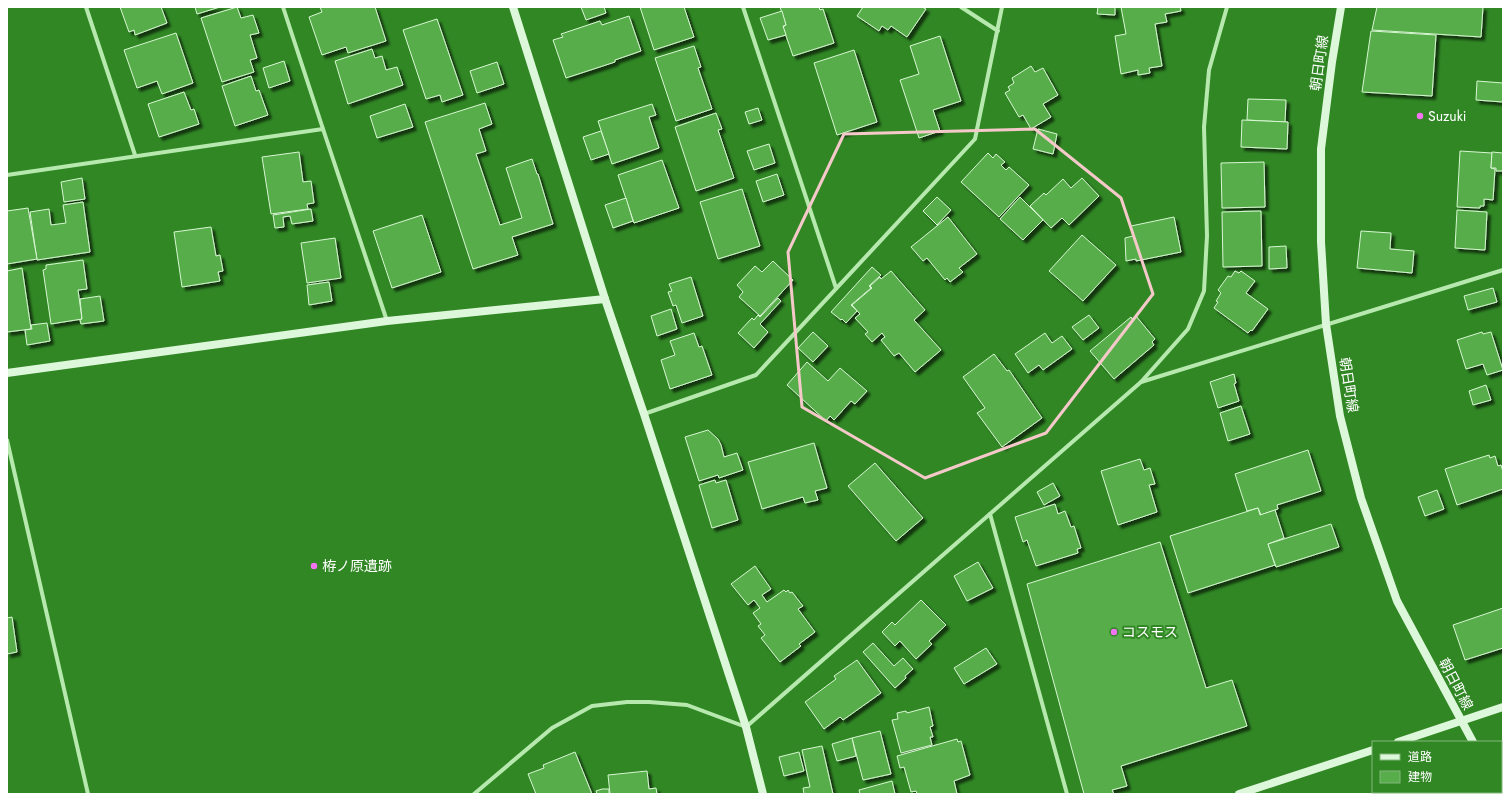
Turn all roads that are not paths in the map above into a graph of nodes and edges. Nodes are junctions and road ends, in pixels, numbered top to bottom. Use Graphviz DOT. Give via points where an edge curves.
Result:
graph roads {
  1 [pos="86,7"];
  2 [pos="284,7"];
  3 [pos="513,7"];
  4 [pos="743,7"];
  5 [pos="961,7"];
  6 [pos="1002,7"];
  7 [pos="1227,7"];
  8 [pos="1341,7"];
  9 [pos="998,31"];
  10 [pos="323,129"];
  11 [pos="135,155"];
  12 [pos="7,175"];
  13 [pos="1503,270"];
  14 [pos="836,288"];
  15 [pos="605,299"];
  16 [pos="387,321"];
  17 [pos="1326,324"];
  18 [pos="7,373"];
  19 [pos="1141,382"];
  20 [pos="644,414"];
  21 [pos="7,440"];
  22 [pos="990,514"];
  23 [pos="1503,707"];
  24 [pos="1461,721"];
  25 [pos="746,727"];
  26 [pos="1401,741"];
  27 [pos="1472,741"];
  28 [pos="1372,750"];
  29 [pos="1259,791"];
  30 [pos="88,794"];
  31 [pos="474,794"];
  32 [pos="763,794"];
  33 [pos="1067,794"];
  34 [pos="1239,794"];
  1 -- 11 [label="street"];
  2 -- 10 [label="street"];
  3 -- 15 [label="street"];
  4 -- 14 [label="street"];
  5 -- 9 [label="street"];
  6 -- 9 [label="street"];
  7 -- 19 [label="street" via="1209,70 1204,126 1207,236 1204,291 1188,330"];
  8 -- 17 [label="street, 朝日町線" via="1321,149 1321,242"];
  9 -- 14 [label="street" via="975,139"];
  10 -- 11 [label="street"];
  10 -- 16 [label="street"];
  11 -- 12 [label="street"];
  13 -- 17 [label="street"];
  14 -- 20 [label="street" via="756,375"];
  15 -- 16 [label="street"];
  15 -- 20 [label="street"];
  16 -- 18 [label="street"];
  17 -- 19 [label="street"];
  17 -- 24 [label="street, 朝日町線" via="1340,416 1361,498 1397,601"];
  19 -- 22 [label="street"];
  20 -- 25 [label="street"];
  21 -- 30 [label="street"];
  22 -- 25 [label="street"];
  22 -- 33 [label="street"];
  23 -- 24 [label="street"];
  24 -- 26 [label="street"];
  24 -- 27 [label="street, 朝日町線"];
  25 -- 31 [label="street" via="687,705 627,702 592,706 552,728"];
  25 -- 32 [label="street"];
  28 -- 29 [label="street"];
  29 -- 34 [label="street"];
}
